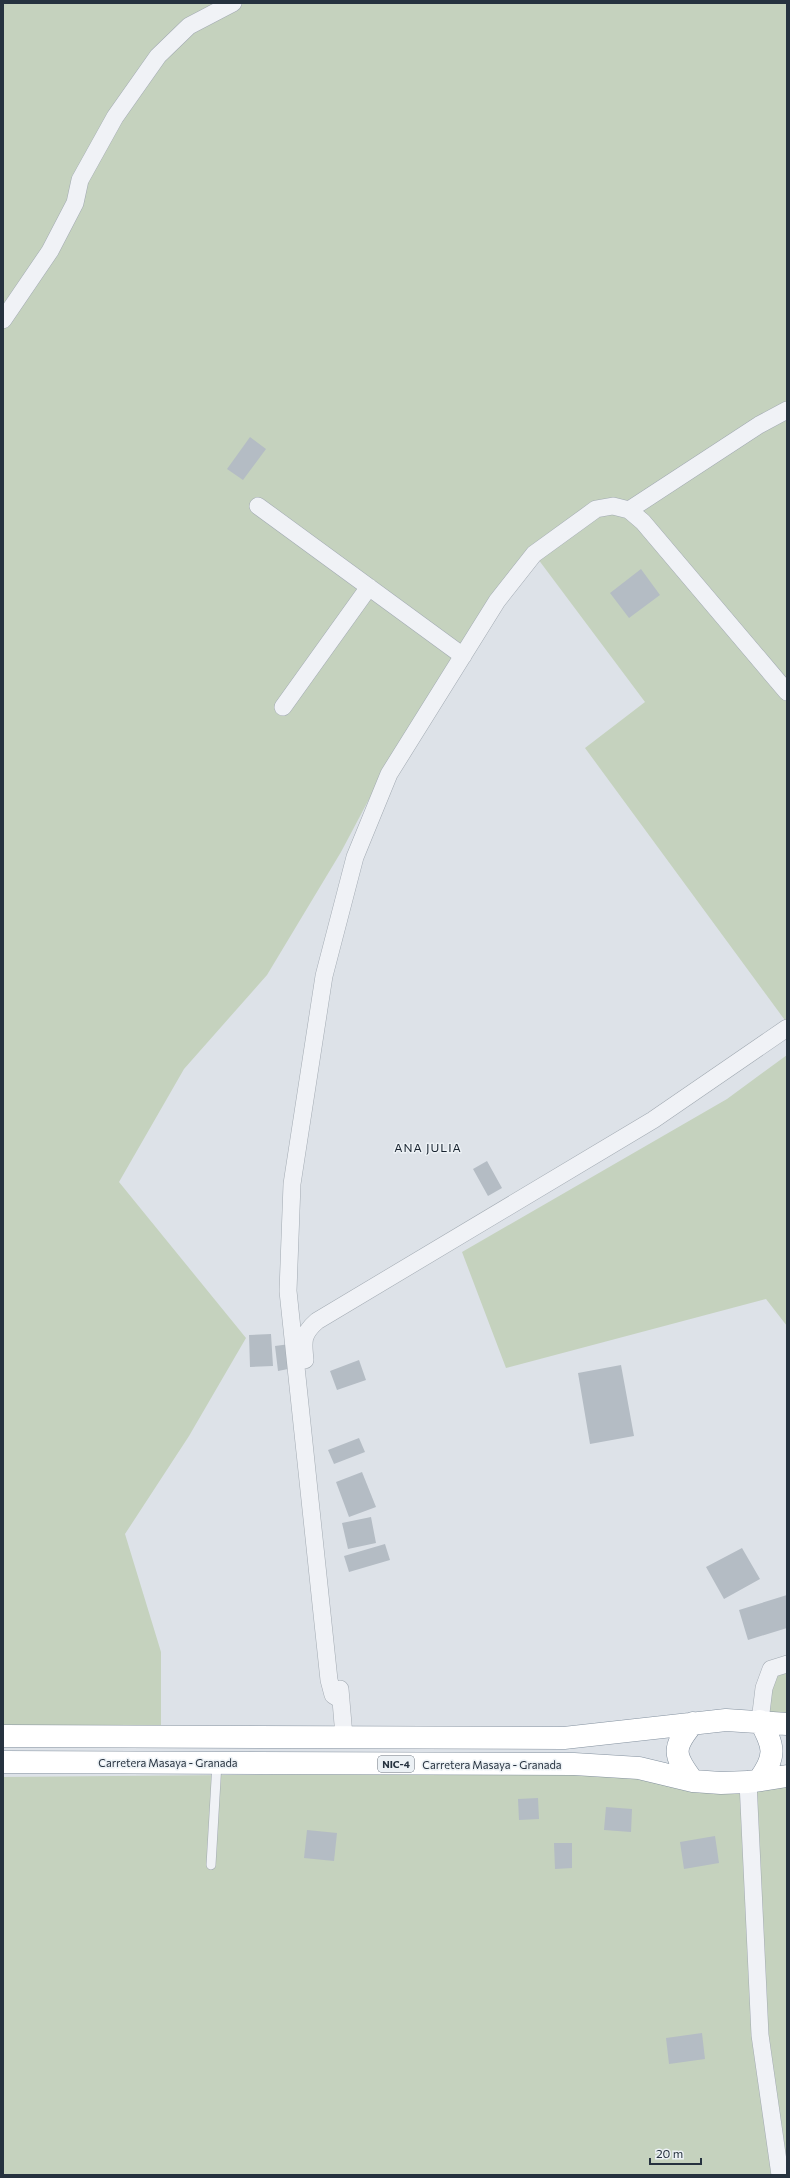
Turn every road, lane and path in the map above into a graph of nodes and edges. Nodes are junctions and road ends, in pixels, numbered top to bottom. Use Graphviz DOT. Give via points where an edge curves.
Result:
graph roads {
  1 [pos="233,3"];
  2 [pos="3,320"];
  3 [pos="787,410"];
  4 [pos="258,506"];
  5 [pos="629,510"];
  6 [pos="369,587"];
  7 [pos="463,656"];
  8 [pos="787,692"];
  9 [pos="283,707"];
  10 [pos="787,1028"];
  11 [pos="787,1664"];
  12 [pos="341,1700"];
  13 [pos="760,1721"];
  14 [pos="693,1723"];
  15 [pos="787,1724"];
  16 [pos="3,1736"];
  17 [pos="344,1736"];
  18 [pos="3,1762"];
  19 [pos="217,1762"];
  20 [pos="787,1776"];
  21 [pos="693,1781"];
  22 [pos="754,1781"];
  23 [pos="211,1865"];
  24 [pos="780,2175"];
  1 -- 2 [label="street" via="189,26 158,56 115,117 80,180 75,202 50,251"];
  3 -- 5 [label="street" via="759,425"];
  4 -- 6 [label="street"];
  5 -- 7 [label="street" via="613,506 596,509 534,554 497,601"];
  5 -- 8 [label="street" via="644,522"];
  6 -- 7 [label="street"];
  6 -- 9 [label="street"];
  7 -- 12 [label="street" via="389,774 355,857 324,976 292,1184 288,1291 329,1680 333,1696"];
  10 -- 12 [label="street" via="653,1120 317,1321 307,1330 304,1343"];
  11 -- 13 [label="street" via="771,1669 767,1677"];
  12 -- 17 [label="street"];
  13 -- 14 [label="highway" via="726,1720"];
  13 -- 15 [label="highway"];
  13 -- 22 [label="highway" via="770,1739 773,1753 768,1768"];
  14 -- 17 [label="highway" via="564,1738"];
  14 -- 21 [label="highway" via="680,1738 676,1749 680,1764"];
  16 -- 17 [label="highway"];
  18 -- 19 [label="highway, Carretera Masaya - Granada / NIC-4"];
  19 -- 21 [label="highway, Carretera Masaya - Granada / NIC-4" via="574,1764 639,1768"];
  19 -- 23 [label="lane"];
  20 -- 22 [label="highway, Carretera Masaya - Granada / NIC-4"];
  21 -- 22 [label="highway, Carretera Masaya - Granada / NIC-4"];
  22 -- 24 [label="street" via="760,2035"];
}
